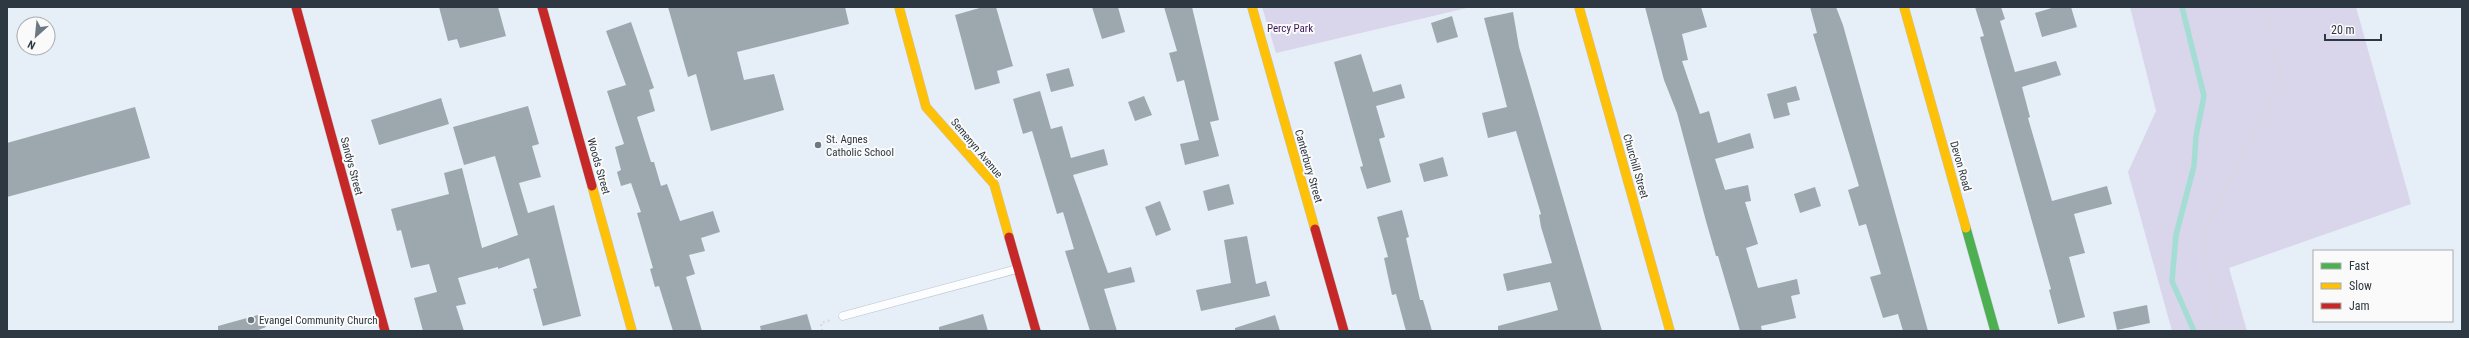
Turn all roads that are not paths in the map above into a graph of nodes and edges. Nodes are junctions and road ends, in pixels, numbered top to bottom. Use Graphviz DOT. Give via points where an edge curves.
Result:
graph roads {
  1 [pos="296,7"];
  2 [pos="542,7"];
  3 [pos="899,7"];
  4 [pos="1252,7"];
  5 [pos="1579,7"];
  6 [pos="1904,7"];
  7 [pos="1018,269"];
  8 [pos="843,316"];
  9 [pos="386,331"];
  10 [pos="632,331"];
  11 [pos="1036,331"];
  12 [pos="1344,331"];
  13 [pos="1670,331"];
  14 [pos="1995,331"];
  1 -- 9 [label="street, Sandys Street"];
  2 -- 10 [label="street, Woods Street"];
  3 -- 7 [label="street, Semenyn Avenue" via="926,107 994,184"];
  4 -- 12 [label="street, Canterbury Street"];
  5 -- 13 [label="street, Churchill Street"];
  6 -- 14 [label="street, Devon Road"];
  7 -- 8 [label="lane"];
  7 -- 11 [label="street, Semenyn Avenue"];
}
